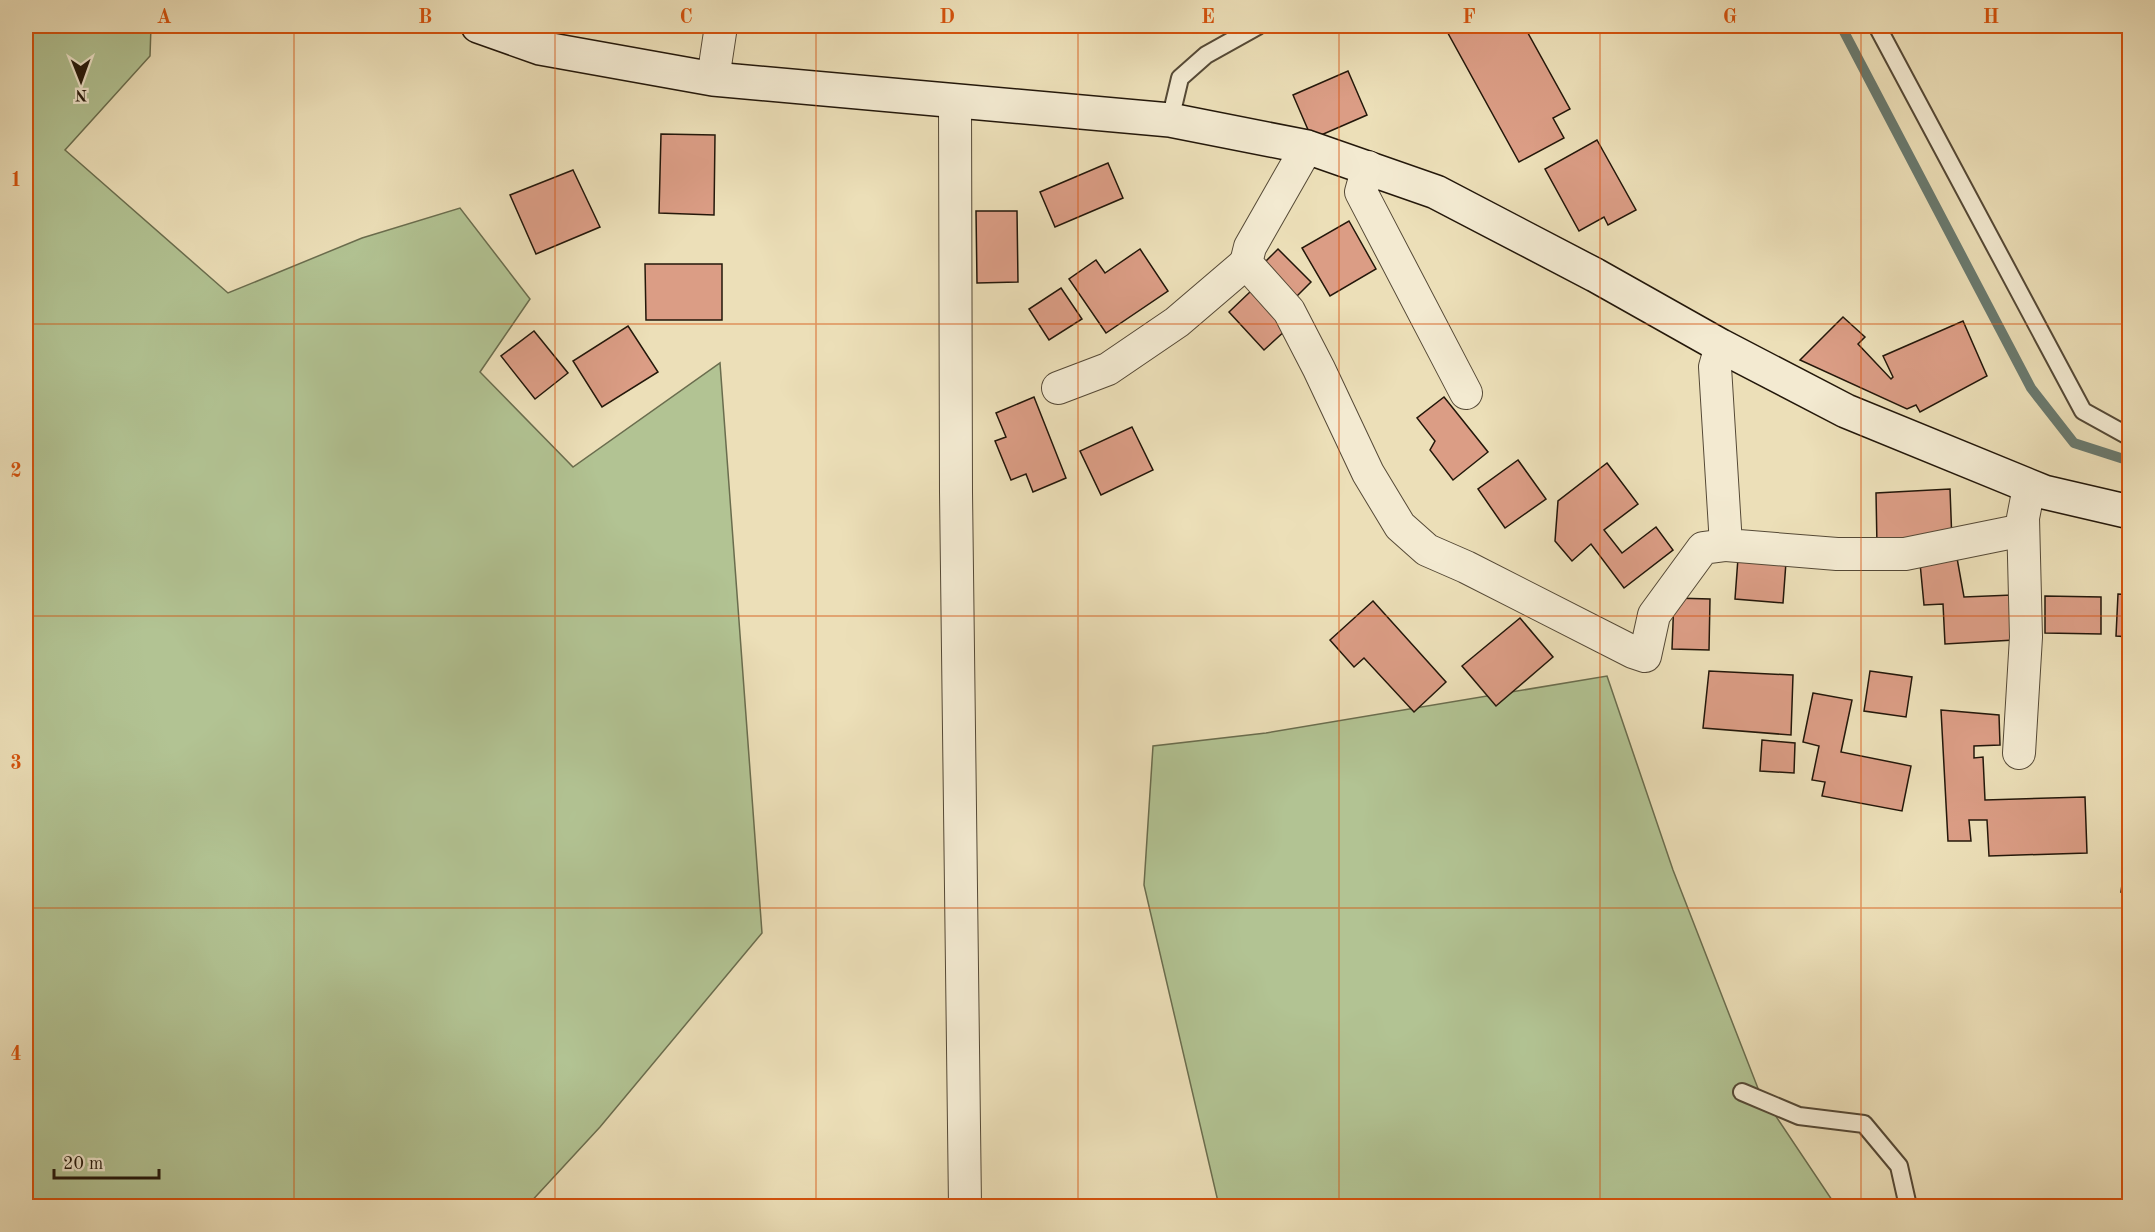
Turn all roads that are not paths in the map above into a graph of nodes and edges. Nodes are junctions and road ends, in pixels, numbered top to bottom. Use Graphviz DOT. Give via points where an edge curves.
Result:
graph roads {
  1 [pos="478,26"];
  2 [pos="721,26"];
  3 [pos="1258,26"];
  4 [pos="1877,26"];
  5 [pos="713,79"];
  6 [pos="956,102"];
  7 [pos="1170,120"];
  8 [pos="1307,147"];
  9 [pos="1368,166"];
  10 [pos="1246,263"];
  11 [pos="1721,346"];
  12 [pos="1058,388"];
  13 [pos="1466,393"];
  14 [pos="2130,437"];
  15 [pos="2029,486"];
  16 [pos="2130,512"];
  17 [pos="2023,531"];
  18 [pos="1726,545"];
  19 [pos="2019,753"];
  20 [pos="1742,1092"];
  21 [pos="965,1206"];
  22 [pos="1908,1206"];
  1 -- 5 [label="street" via="540,48"];
  2 -- 5 [label="street"];
  3 -- 7 [label="lane" via="1206,55 1180,78"];
  4 -- 14 [label="lane" via="2083,411"];
  5 -- 6 [label="street"];
  6 -- 7 [label="street"];
  6 -- 21 [label="street" via="956,492"];
  7 -- 8 [label="street"];
  8 -- 9 [label="street"];
  8 -- 10 [label="street" via="1250,247"];
  9 -- 11 [label="street" via="1436,192"];
  9 -- 13 [label="street" via="1361,192"];
  10 -- 12 [label="street" via="1178,322 1108,369"];
  10 -- 18 [label="street" via="1289,311 1368,473 1400,526 1427,550 1645,656 1654,615 1696,557 1703,548"];
  11 -- 15 [label="street" via="1846,411"];
  11 -- 18 [label="street" via="1714,367"];
  15 -- 16 [label="street"];
  15 -- 17 [label="street"];
  17 -- 18 [label="street" via="1905,554 1837,554"];
  17 -- 19 [label="street" via="2026,637"];
  20 -- 22 [label="lane" via="1799,1116 1864,1124 1899,1166"];
}
